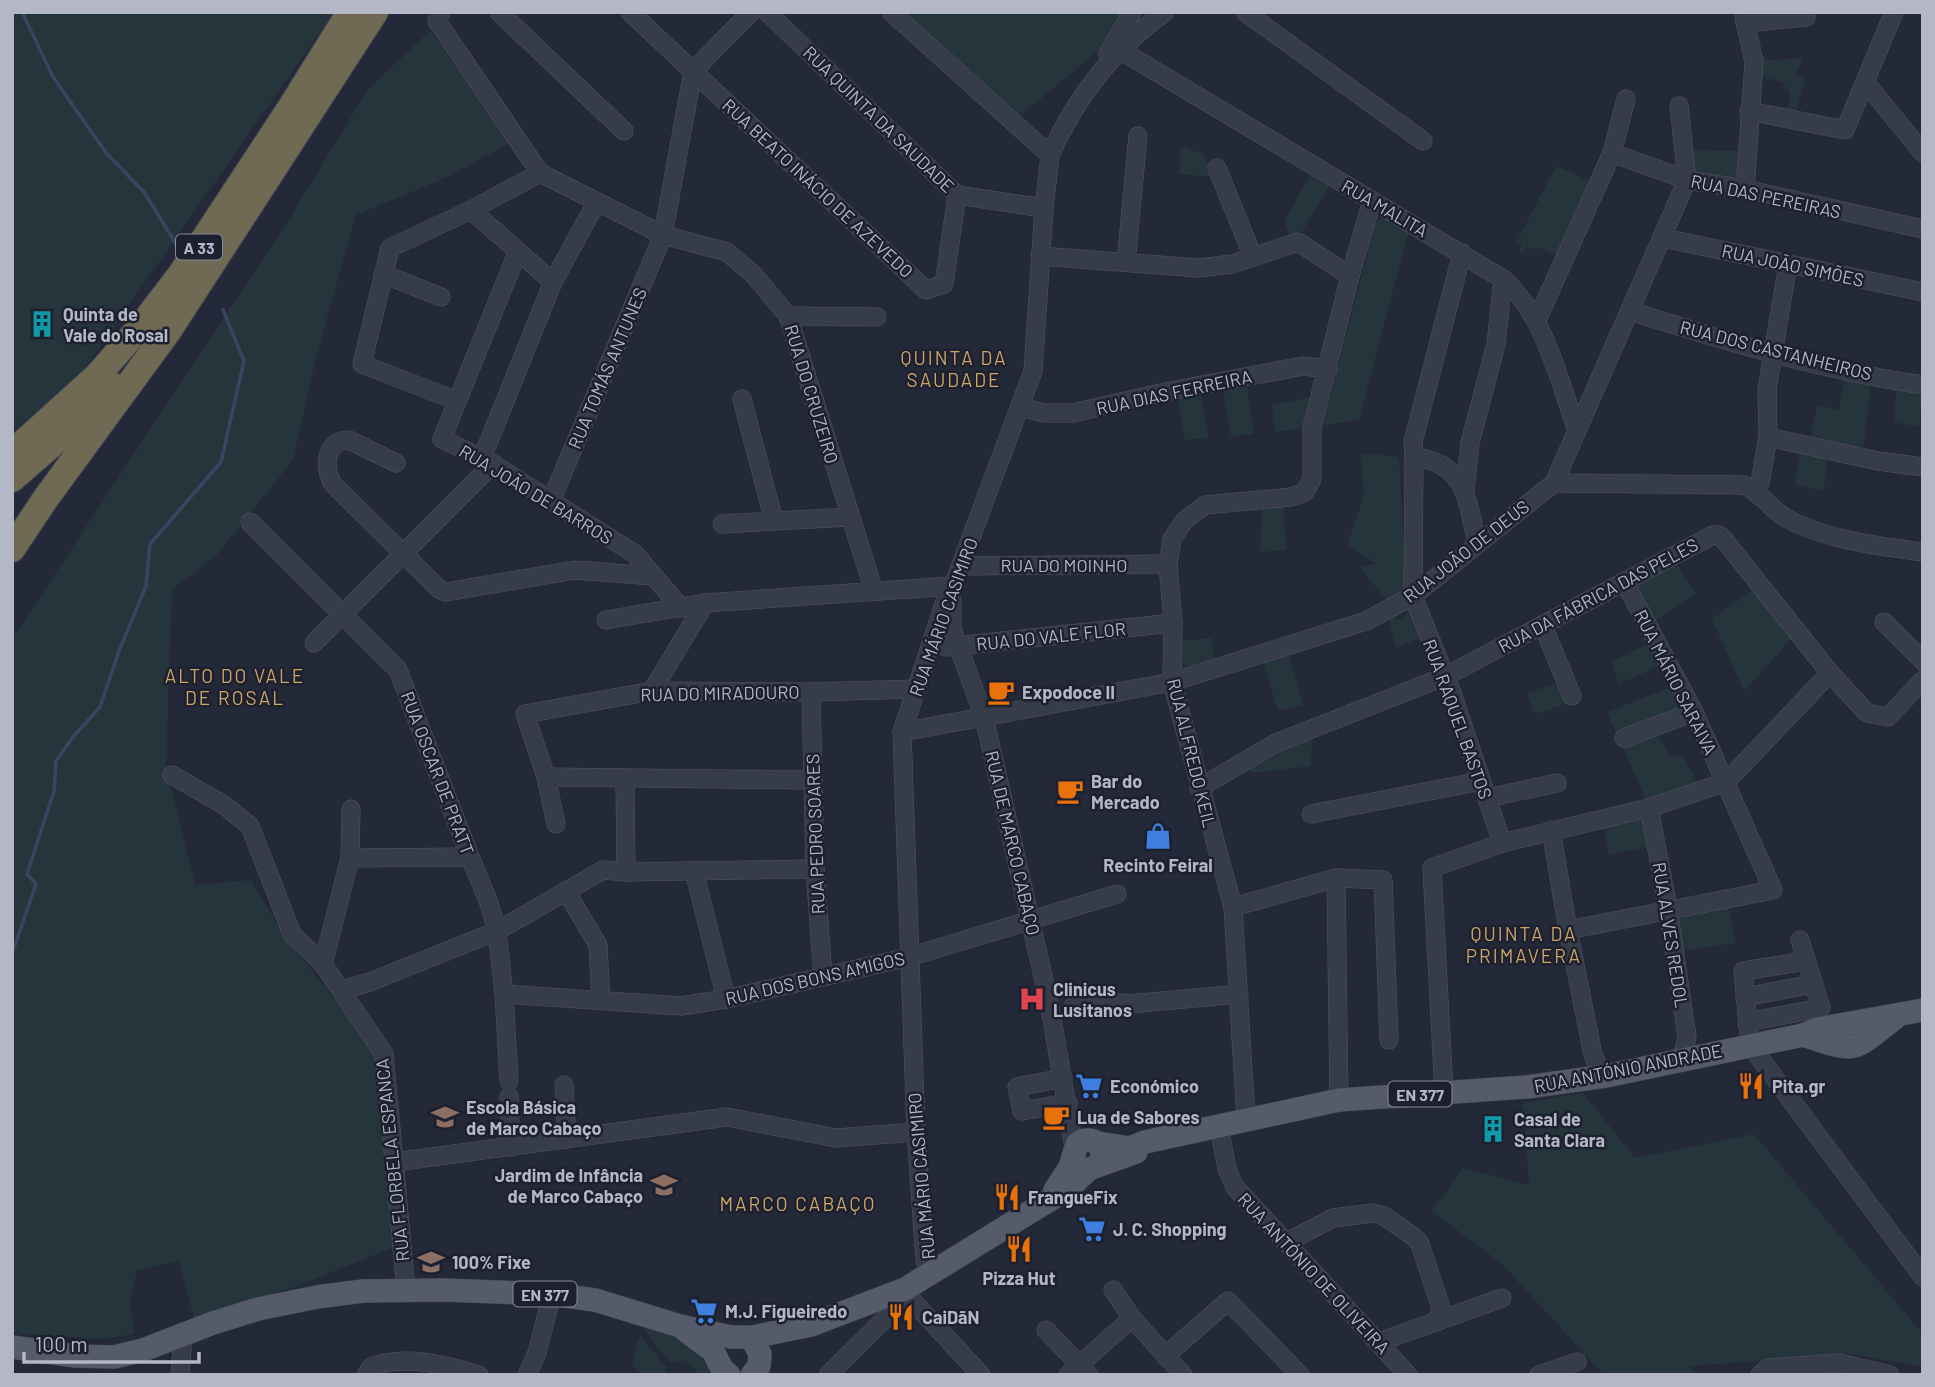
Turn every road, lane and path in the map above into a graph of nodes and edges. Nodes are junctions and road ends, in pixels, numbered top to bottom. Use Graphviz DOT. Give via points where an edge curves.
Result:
graph roads {
  1 [pos="350,12"];
  2 [pos="376,12"];
  3 [pos="441,12"];
  4 [pos="499,12"];
  5 [pos="630,12"];
  6 [pos="751,12"];
  7 [pos="767,12"];
  8 [pos="891,12"];
  9 [pos="1132,12"];
  10 [pos="1165,12"];
  11 [pos="1245,12"];
  12 [pos="1807,12"];
  13 [pos="1894,12"];
  14 [pos="1744,18"];
  15 [pos="1120,50"];
  16 [pos="693,71"];
  17 [pos="1098,72"];
  18 [pos="1865,82"];
  19 [pos="1626,99"];
  20 [pos="1679,106"];
  21 [pos="1749,111"];
  22 [pos="624,131"];
  23 [pos="1138,136"];
  24 [pos="1423,141"];
  25 [pos="1612,153"];
  26 [pos="1923,153"];
  27 [pos="1050,155"];
  28 [pos="1217,168"];
  29 [pos="540,173"];
  30 [pos="1686,180"];
  31 [pos="1745,189"];
  32 [pos="957,195"];
  33 [pos="1372,201"];
  34 [pos="596,203"];
  35 [pos="1044,208"];
  36 [pos="471,210"];
  37 [pos="1923,229"];
  38 [pos="663,235"];
  39 [pos="1662,238"];
  40 [pos="518,251"];
  41 [pos="1462,253"];
  42 [pos="1041,256"];
  43 [pos="1253,257"];
  44 [pos="1126,261"];
  45 [pos="1788,264"];
  46 [pos="383,274"];
  47 [pos="1350,276"];
  48 [pos="1503,279"];
  49 [pos="553,282"];
  50 [pos="1923,292"];
  51 [pos="441,297"];
  52 [pos="1630,311"];
  53 [pos="788,316"];
  54 [pos="877,317"];
  55 [pos="1537,320"];
  56 [pos="169,330"];
  57 [pos="1773,352"];
  58 [pos="1328,369"];
  59 [pos="1923,385"];
  60 [pos="743,399"];
  61 [pos="457,401"];
  62 [pos="1021,407"];
  63 [pos="1577,430"];
  64 [pos="1768,437"];
  65 [pos="12,453"];
  66 [pos="1414,457"];
  67 [pos="487,461"];
  68 [pos="396,463"];
  69 [pos="1923,467"];
  70 [pos="12,479"];
  71 [pos="1555,483"];
  72 [pos="1465,491"];
  73 [pos="1756,492"];
  74 [pos="551,501"];
  75 [pos="850,517"];
  76 [pos="774,521"];
  77 [pos="250,523"];
  78 [pos="722,524"];
  79 [pos="1477,543"];
  80 [pos="12,549"];
  81 [pos="1923,552"];
  82 [pos="402,555"];
  83 [pos="1168,564"];
  84 [pos="961,566"];
  85 [pos="653,576"];
  86 [pos="1625,583"];
  87 [pos="953,586"];
  88 [pos="874,591"];
  89 [pos="1413,596"];
  90 [pos="705,603"];
  91 [pos="681,608"];
  92 [pos="341,614"];
  93 [pos="606,620"];
  94 [pos="1884,622"];
  95 [pos="1172,623"];
  96 [pos="1543,626"];
  97 [pos="314,643"];
  98 [pos="957,646"];
  99 [pos="930,648"];
  100 [pos="1923,661"];
  101 [pos="1830,673"];
  102 [pos="1446,676"];
  103 [pos="1923,680"];
  104 [pos="1172,682"];
  105 [pos="916,689"];
  106 [pos="652,691"];
  107 [pos="811,692"];
  108 [pos="1572,696"];
  109 [pos="1694,712"];
  110 [pos="984,717"];
  111 [pos="902,732"];
  112 [pos="1625,738"];
  113 [pos="172,775"];
  114 [pos="546,777"];
  115 [pos="625,778"];
  116 [pos="813,780"];
  117 [pos="1481,781"];
  118 [pos="1726,782"];
  119 [pos="1557,783"];
  120 [pos="1199,788"];
  121 [pos="1487,798"];
  122 [pos="1649,808"];
  123 [pos="351,809"];
  124 [pos="1311,814"];
  125 [pos="556,824"];
  126 [pos="1551,830"];
  127 [pos="1502,843"];
  128 [pos="470,857"];
  129 [pos="350,858"];
  130 [pos="815,869"];
  131 [pos="694,871"];
  132 [pos="626,872"];
  133 [pos="1336,878"];
  134 [pos="566,891"];
  135 [pos="1117,894"];
  136 [pos="1233,907"];
  137 [pos="1668,908"];
  138 [pos="1030,920"];
  139 [pos="1568,930"];
  140 [pos="497,931"];
  141 [pos="1800,940"];
  142 [pos="909,957"];
  143 [pos="1806,961"];
  144 [pos="323,964"];
  145 [pos="823,976"];
  146 [pos="1813,984"];
  147 [pos="342,990"];
  148 [pos="504,994"];
  149 [pos="1239,994"];
  150 [pos="1745,997"];
  151 [pos="726,999"];
  152 [pos="601,1001"];
  153 [pos="1073,1006"];
  154 [pos="1912,1012"];
  155 [pos="1746,1022"];
  156 [pos="1389,1040"];
  157 [pos="1750,1045"];
  158 [pos="1677,1060"];
  159 [pos="1606,1076"];
  160 [pos="1063,1078"];
  161 [pos="564,1084"];
  162 [pos="1444,1093"];
  163 [pos="1339,1100"];
  164 [pos="1068,1102"];
  165 [pos="1246,1119"];
  166 [pos="1219,1126"];
  167 [pos="916,1132"];
  168 [pos="567,1139"];
  169 [pos="511,1147"];
  170 [pos="1088,1154"];
  171 [pos="395,1163"];
  172 [pos="1287,1242"];
  173 [pos="931,1273"];
  174 [pos="1923,1277"];
  175 [pos="406,1290"];
  176 [pos="1112,1290"];
  177 [pos="552,1294"];
  178 [pos="903,1297"];
  179 [pos="1502,1298"];
  180 [pos="1132,1318"];
  181 [pos="1437,1322"];
  182 [pos="680,1326"];
  183 [pos="799,1329"];
  184 [pos="1046,1330"];
  185 [pos="183,1335"];
  186 [pos="740,1337"];
  187 [pos="1379,1342"];
  188 [pos="12,1347"];
  189 [pos="1166,1356"];
  190 [pos="1577,1362"];
  191 [pos="756,1367"];
  192 [pos="724,1368"];
  193 [pos="1079,1371"];
  194 [pos="1880,1374"];
  195 [pos="180,1375"];
  196 [pos="366,1375"];
  197 [pos="479,1375"];
  198 [pos="527,1375"];
  199 [pos="828,1375"];
  200 [pos="981,1375"];
  201 [pos="1183,1375"];
  202 [pos="1300,1375"];
  203 [pos="1408,1375"];
  204 [pos="1539,1375"];
  205 [pos="1760,1375"];
  1 -- 65 [label="highway, A 33" via="142,325 96,376"];
  2 -- 56 [label="highway, A 33"];
  3 -- 29 [label="street" via="437,21"];
  4 -- 22 [label="street"];
  5 -- 16 [label="street, RUA BEATO INÁCIO DE AZEVEDO"];
  6 -- 16 [label="street"];
  7 -- 32 [label="street, RUA QUINTA DA SAUDADE"];
  8 -- 27 [label="street"];
  9 -- 17 [label="street"];
  10 -- 15 [label="street, RUA MÁRIO CASIMIRO"];
  11 -- 24 [label="street"];
  12 -- 14 [label="street" via="1806,17"];
  13 -- 18 [label="street"];
  14 -- 21 [label="street" via="1754,62"];
  15 -- 17 [label="street, RUA MÁRIO CASIMIRO"];
  15 -- 33 [label="street, RUA MALITA"];
  16 -- 32 [label="street, RUA BEATO INÁCIO DE AZEVEDO" via="926,290 944,284"];
  16 -- 38 [label="street, RUA TOMÁS ANTUNES"];
  17 -- 27 [label="street, RUA MÁRIO CASIMIRO"];
  18 -- 21 [label="street" via="1845,131"];
  18 -- 26 [label="street"];
  19 -- 25 [label="street"];
  20 -- 30 [label="street, RUA JOÃO DE DEUS"];
  21 -- 31 [label="street"];
  23 -- 44 [label="street"];
  25 -- 30 [label="street, RUA DAS PEREIRAS"];
  25 -- 55 [label="street"];
  27 -- 35 [label="street, RUA MÁRIO CASIMIRO"];
  28 -- 43 [label="street"];
  29 -- 34 [label="street, RUA DO CRUZEIRO"];
  29 -- 36 [label="street"];
  30 -- 31 [label="street, RUA DAS PEREIRAS"];
  30 -- 39 [label="street, RUA JOÃO DE DEUS"];
  31 -- 37 [label="street, RUA DAS PEREIRAS"];
  32 -- 35 [label="street, RUA QUINTA DA SAUDADE"];
  33 -- 41 [label="street, RUA MALITA"];
  33 -- 47 [label="street, RUA ALFREDO KEIL"];
  34 -- 38 [label="street, RUA DO CRUZEIRO"];
  34 -- 49 [label="street"];
  35 -- 42 [label="street, RUA MÁRIO CASIMIRO"];
  36 -- 40 [label="street"];
  36 -- 46 [label="street" via="390,248"];
  38 -- 53 [label="street, RUA DO CRUZEIRO" via="727,252 754,275"];
  38 -- 74 [label="street, RUA TOMÁS ANTUNES"];
  39 -- 45 [label="street, RUA JOÃO SIMÕES"];
  39 -- 52 [label="street, RUA JOÃO DE DEUS"];
  40 -- 49 [label="street"];
  40 -- 61 [label="street, RUA JOÃO DE BARROS"];
  41 -- 48 [label="street, RUA MALITA"];
  41 -- 66 [label="street" via="1413,442"];
  42 -- 44 [label="street"];
  42 -- 62 [label="street, RUA MÁRIO CASIMIRO" via="1033,371"];
  43 -- 44 [label="street" via="1199,268"];
  43 -- 47 [label="street" via="1298,242"];
  45 -- 50 [label="street, RUA JOÃO SIMÕES"];
  45 -- 57 [label="street"];
  46 -- 51 [label="street"];
  46 -- 61 [label="street" via="362,364"];
  47 -- 58 [label="street, RUA ALFREDO KEIL"];
  48 -- 55 [label="street, RUA MALITA"];
  48 -- 72 [label="street" via="1496,344 1470,443"];
  49 -- 67 [label="street"];
  52 -- 57 [label="street, RUA DOS CASTANHEIROS"];
  52 -- 63 [label="street, RUA JOÃO DE DEUS"];
  53 -- 54 [label="street"];
  53 -- 75 [label="street, RUA DO CRUZEIRO"];
  55 -- 63 [label="street, RUA MALITA"];
  56 -- 70 [label="highway, A 33"];
  56 -- 80 [label="highway"];
  57 -- 59 [label="street, RUA DOS CASTANHEIROS"];
  57 -- 64 [label="street" via="1767,389"];
  58 -- 62 [label="street, RUA DIAS FERREIRA" via="1303,366 1066,414"];
  58 -- 83 [label="street, RUA ALFREDO KEIL" via="1312,428 1312,479 1305,492 1205,505 1184,521 1172,539"];
  60 -- 76 [label="street"];
  61 -- 67 [label="street, RUA JOÃO DE BARROS" via="442,439"];
  62 -- 84 [label="street, RUA MÁRIO CASIMIRO"];
  63 -- 71 [label="street, RUA JOÃO DE DEUS"];
  64 -- 69 [label="street"];
  64 -- 73 [label="street"];
  66 -- 72 [label="street" via="1444,464"];
  66 -- 89 [label="street"];
  67 -- 74 [label="street, RUA JOÃO DE BARROS"];
  67 -- 82 [label="street"];
  68 -- 82 [label="street" via="341,440 326,464 333,484"];
  71 -- 73 [label="street" via="1735,484"];
  71 -- 79 [label="street, RUA JOÃO DE DEUS"];
  72 -- 79 [label="street"];
  73 -- 81 [label="street" via="1785,517 1811,528"];
  74 -- 85 [label="street, RUA JOÃO DE BARROS" via="635,554"];
  75 -- 76 [label="street"];
  75 -- 88 [label="street, RUA DO CRUZEIRO"];
  76 -- 78 [label="street"];
  77 -- 92 [label="street, RUA OSCAR DE PRATT"];
  79 -- 89 [label="street, RUA JOÃO DE DEUS"];
  82 -- 85 [label="street" via="446,592 575,570"];
  82 -- 92 [label="street"];
  83 -- 84 [label="street, RUA DO MOINHO"];
  83 -- 95 [label="street, RUA ALFREDO KEIL"];
  84 -- 87 [label="street, RUA MÁRIO CASIMIRO"];
  85 -- 91 [label="street, RUA JOÃO DE BARROS"];
  86 -- 96 [label="street, RUA DA FÁBRICA DAS PELES"];
  86 -- 101 [label="street, RUA DA FÁBRICA DAS PELES" via="1705,538 1719,536"];
  86 -- 109 [label="street, RUA MÁRIO SARAIVA"];
  87 -- 88 [label="street"];
  87 -- 98 [label="street, RUA DE MARCO CABAÇO" via="951,611"];
  87 -- 99 [label="street, RUA MÁRIO CASIMIRO"];
  88 -- 90 [label="street"];
  89 -- 102 [label="street, RUA RAQUEL BASTOS"];
  89 -- 104 [label="street, RUA JOÃO DE DEUS" via="1366,621"];
  90 -- 91 [label="street"];
  90 -- 106 [label="street"];
  91 -- 93 [label="street"];
  92 -- 97 [label="street"];
  92 -- 128 [label="street, RUA OSCAR DE PRATT" via="398,670"];
  94 -- 100 [label="street"];
  95 -- 98 [label="street, RUA DO VALE FLOR"];
  95 -- 104 [label="street, RUA ALFREDO KEIL"];
  96 -- 102 [label="street, RUA DA FÁBRICA DAS PELES"];
  96 -- 108 [label="street"];
  98 -- 99 [label="street, RUA DO VALE FLOR"];
  98 -- 110 [label="street, RUA DE MARCO CABAÇO"];
  99 -- 105 [label="street, RUA MÁRIO CASIMIRO"];
  101 -- 103 [label="street" via="1867,713 1888,717"];
  101 -- 118 [label="street"];
  102 -- 117 [label="street, RUA RAQUEL BASTOS"];
  102 -- 120 [label="street, RUA DA FÁBRICA DAS PELES" via="1276,743"];
  104 -- 110 [label="street, RUA JOÃO DE DEUS"];
  104 -- 120 [label="street, RUA ALFREDO KEIL"];
  105 -- 107 [label="street, RUA DO MIRADOURO"];
  105 -- 111 [label="street, RUA MÁRIO CASIMIRO"];
  106 -- 107 [label="street, RUA DO MIRADOURO"];
  106 -- 114 [label="street, RUA DO MIRADOURO" via="525,714"];
  107 -- 116 [label="street, RUA PEDRO SOARES"];
  109 -- 112 [label="street"];
  109 -- 118 [label="street, RUA MÁRIO SARAIVA"];
  110 -- 111 [label="street, RUA JOÃO DE DEUS"];
  110 -- 138 [label="street, RUA DE MARCO CABAÇO"];
  111 -- 142 [label="street, RUA MÁRIO CASIMIRO"];
  113 -- 144 [label="street, RUA FLORBELA ESPANCA" via="250,826 292,934"];
  114 -- 115 [label="street"];
  114 -- 125 [label="street"];
  115 -- 116 [label="street"];
  115 -- 132 [label="street"];
  116 -- 130 [label="street, RUA PEDRO SOARES"];
  117 -- 121 [label="street, RUA RAQUEL BASTOS"];
  117 -- 124 [label="street"];
  118 -- 122 [label="street"];
  118 -- 137 [label="street, RUA MÁRIO SARAIVA" via="1773,890"];
  119 -- 121 [label="street"];
  120 -- 136 [label="street, RUA ALFREDO KEIL"];
  121 -- 127 [label="street, RUA RAQUEL BASTOS"];
  122 -- 126 [label="street"];
  122 -- 137 [label="street, RUA ALVES REDOL"];
  123 -- 129 [label="street"];
  126 -- 127 [label="street"];
  126 -- 139 [label="street"];
  127 -- 162 [label="street" via="1432,868"];
  128 -- 129 [label="street"];
  128 -- 140 [label="street, RUA OSCAR DE PRATT"];
  129 -- 144 [label="street"];
  130 -- 131 [label="street"];
  130 -- 145 [label="street, RUA PEDRO SOARES"];
  131 -- 132 [label="street"];
  131 -- 151 [label="street"];
  132 -- 134 [label="street" via="603,870"];
  133 -- 136 [label="street"];
  133 -- 156 [label="street" via="1383,880"];
  133 -- 163 [label="street"];
  134 -- 140 [label="street"];
  134 -- 152 [label="street" via="598,944"];
  135 -- 138 [label="street, RUA DOS BONS AMIGOS"];
  136 -- 149 [label="street, RUA ALFREDO KEIL"];
  137 -- 139 [label="street"];
  137 -- 158 [label="street, RUA ALVES REDOL" via="1688,1037"];
  138 -- 142 [label="street, RUA DOS BONS AMIGOS"];
  138 -- 160 [label="street, RUA DE MARCO CABAÇO"];
  139 -- 159 [label="street" via="1593,1055"];
  140 -- 147 [label="street"];
  140 -- 148 [label="street, RUA OSCAR DE PRATT"];
  141 -- 143 [label="street"];
  142 -- 145 [label="street, RUA DOS BONS AMIGOS"];
  142 -- 167 [label="street, RUA MÁRIO CASIMIRO"];
  143 -- 146 [label="street"];
  143 -- 150 [label="street" via="1743,971"];
  144 -- 147 [label="street, RUA FLORBELA ESPANCA"];
  145 -- 151 [label="street, RUA DOS BONS AMIGOS"];
  146 -- 150 [label="street"];
  146 -- 155 [label="street" via="1821,1008"];
  147 -- 171 [label="street, RUA FLORBELA ESPANCA" via="384,1054"];
  148 -- 152 [label="street, RUA DOS BONS AMIGOS"];
  148 -- 169 [label="street, RUA OSCAR DE PRATT"];
  149 -- 153 [label="street"];
  149 -- 165 [label="street, RUA ALFREDO KEIL"];
  150 -- 155 [label="street"];
  151 -- 152 [label="street, RUA DOS BONS AMIGOS" via="681,1006"];
  154 -- 157 [label="main road, RUA ANTÓNIO ANDRADE / EN 377" via="1851,1034 1802,1035"];
  155 -- 157 [label="street"];
  157 -- 158 [label="main road, RUA ANTÓNIO ANDRADE / EN 377"];
  157 -- 174 [label="street"];
  158 -- 159 [label="main road, RUA ANTÓNIO ANDRADE / EN 377"];
  159 -- 162 [label="main road, RUA ANTÓNIO ANDRADE / EN 377"];
  160 -- 164 [label="street, RUA DE MARCO CABAÇO"];
  160 -- 164 [label="street" via="1017,1087 1022,1111"];
  161 -- 168 [label="street"];
  162 -- 163 [label="main road, RUA ANTÓNIO ANDRADE / EN 377"];
  163 -- 165 [label="main road, RUA ANTÓNIO ANDRADE / EN 377"];
  164 -- 170 [label="street, RUA DE MARCO CABAÇO"];
  165 -- 166 [label="main road, RUA ANTÓNIO ANDRADE / EN 377"];
  166 -- 170 [label="main road, RUA ANTÓNIO ANDRADE / EN 377"];
  166 -- 172 [label="street, RUA ANTÓNIO DE OLIVEIRA" via="1235,1187"];
  167 -- 168 [label="street" via="836,1138 727,1117"];
  167 -- 173 [label="street, RUA MÁRIO CASIMIRO" via="925,1260"];
  168 -- 169 [label="street"];
  169 -- 171 [label="street"];
  170 -- 173 [label="main road, EN 377" via="1046,1201"];
  171 -- 175 [label="street, RUA FLORBELA ESPANCA"];
  172 -- 181 [label="street" via="1336,1217 1382,1215 1421,1246 1441,1308"];
  172 -- 187 [label="street, RUA ANTÓNIO DE OLIVEIRA"];
  173 -- 178 [label="main road, EN 377"];
  175 -- 177 [label="main road, EN 377"];
  175 -- 185 [label="main road, EN 377" via="298,1301 237,1315"];
  176 -- 180 [label="street"];
  177 -- 182 [label="main road, EN 377" via="595,1300"];
  177 -- 198 [label="street"];
  178 -- 183 [label="main road, EN 377"];
  178 -- 199 [label="street"];
  178 -- 200 [label="street"];
  179 -- 181 [label="street"];
  180 -- 189 [label="street"];
  180 -- 193 [label="street"];
  181 -- 187 [label="street"];
  182 -- 186 [label="main road, EN 377"];
  182 -- 192 [label="main road, EN 377" via="713,1351"];
  183 -- 186 [label="main road, EN 377"];
  183 -- 191 [label="main road, EN 377" via="774,1345"];
  184 -- 193 [label="street"];
  185 -- 188 [label="main road, EN 377" via="114,1357"];
  185 -- 195 [label="street"];
  186 -- 191 [label="main road, EN 377" via="759,1348"];
  186 -- 192 [label="main road, EN 377" via="721,1347"];
  187 -- 203 [label="street, RUA ANTÓNIO DE OLIVEIRA"];
  189 -- 201 [label="street"];
  189 -- 202 [label="street" via="1228,1301"];
  190 -- 204 [label="street"];
  194 -- 205 [label="street" via="1839,1363 1769,1368"];
  196 -- 197 [label="street" via="371,1367 397,1362 439,1365"];
}
